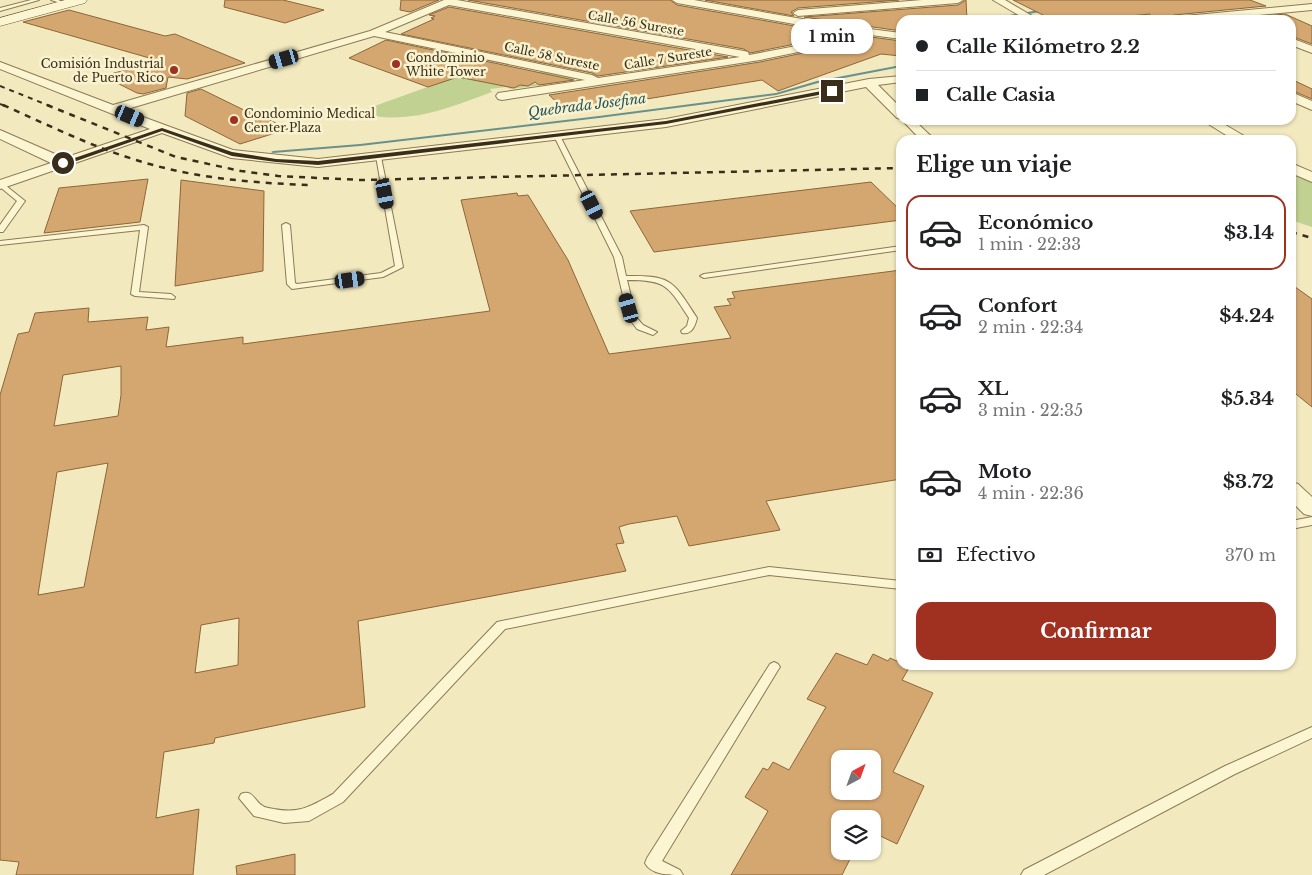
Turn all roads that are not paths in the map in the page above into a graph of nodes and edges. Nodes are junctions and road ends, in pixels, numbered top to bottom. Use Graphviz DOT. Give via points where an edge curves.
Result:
graph roads {
  1 [pos="37,0"];
  2 [pos="53,0"];
  3 [pos="677,0"];
  4 [pos="958,0"];
  5 [pos="998,0"];
  6 [pos="450,1"];
  7 [pos="74,2"];
  8 [pos="1312,7"];
  9 [pos="0,10"];
  10 [pos="1232,14"];
  11 [pos="773,15"];
  12 [pos="1025,15"];
  13 [pos="1222,15"];
  14 [pos="22,16"];
  15 [pos="0,22"];
  16 [pos="831,26"];
  17 [pos="374,33"];
  18 [pos="896,35"];
  19 [pos="1296,43"];
  20 [pos="1312,50"];
  21 [pos="760,57"];
  22 [pos="0,65"];
  23 [pos="896,80"];
  24 [pos="606,81"];
  25 [pos="869,84"];
  26 [pos="502,96"];
  27 [pos="1296,98"];
  28 [pos="1312,106"];
  29 [pos="114,109"];
  30 [pos="896,110"];
  31 [pos="912,125"];
  32 [pos="1217,125"];
  33 [pos="162,129"];
  34 [pos="0,134"];
  35 [pos="923,135"];
  36 [pos="1235,135"];
  37 [pos="557,136"];
  38 [pos="378,157"];
  39 [pos="63,163"];
  40 [pos="1296,170"];
  41 [pos="1312,178"];
  42 [pos="1,184"];
  43 [pos="286,225"];
  44 [pos="0,230"];
  45 [pos="0,242"];
  46 [pos="896,249"];
  47 [pos="704,276"];
  48 [pos="623,278"];
  49 [pos="171,297"];
  50 [pos="685,331"];
  51 [pos="653,332"];
  52 [pos="1296,494"];
  53 [pos="1312,509"];
  54 [pos="1312,521"];
  55 [pos="1296,524"];
  56 [pos="896,584"];
  57 [pos="774,667"];
  58 [pos="1312,732"];
  59 [pos="246,798"];
  60 [pos="675,875"];
  61 [pos="1029,875"];
  1 -- 9 [label="lane"];
  2 -- 7 [label="lane"];
  3 -- 11 [label="street"];
  4 -- 11 [label="street"];
  5 -- 12 [label="street"];
  6 -- 17 [label="street"];
  6 -- 21 [label="street, Calle 56 Sureste"];
  7 -- 14 [label="main road"];
  8 -- 10 [label="street"];
  9 -- 14 [label="lane"];
  10 -- 13 [label="street"];
  11 -- 16 [label="street"];
  14 -- 15 [label="main road"];
  16 -- 18 [label="street"];
  16 -- 21 [label="street, Calle 7 Sureste" via="798,49"];
  17 -- 24 [label="street, Calle 58 Sureste"];
  17 -- 29 [label="street"];
  19 -- 20 [label="street"];
  21 -- 24 [label="street, Calle 7 Sureste"];
  22 -- 29 [label="street"];
  23 -- 25 [label="street"];
  24 -- 26 [label="street, Calle 7 Sureste"];
  25 -- 30 [label="street"];
  25 -- 37 [label="street" via="666,123"];
  27 -- 28 [label="street"];
  29 -- 33 [label="street"];
  31 -- 35 [label="street"];
  32 -- 36 [label="street"];
  33 -- 38 [label="street" via="232,154 276,160 318,163"];
  33 -- 39 [label="street"];
  34 -- 39 [label="street"];
  37 -- 38 [label="street"];
  37 -- 48 [label="lane" via="618,257"];
  38 -- 43 [label="lane" via="399,267 383,275 295,287 291,284"];
  39 -- 42 [label="street"];
  40 -- 41 [label="street"];
  42 -- 44 [label="lane" via="21,201"];
  45 -- 49 [label="lane" via="144,227 135,294"];
  46 -- 47 [label="lane"];
  48 -- 50 [label="lane" via="673,282 693,318 691,327"];
  48 -- 51 [label="lane" via="632,317 640,327"];
  52 -- 53 [label="street"];
  54 -- 55 [label="lane"];
  56 -- 59 [label="lane" via="769,571 500,625 338,798 309,815 284,817 259,812"];
  57 -- 60 [label="lane" via="652,863"];
  58 -- 61 [label="lane" via="1230,770"];
}
